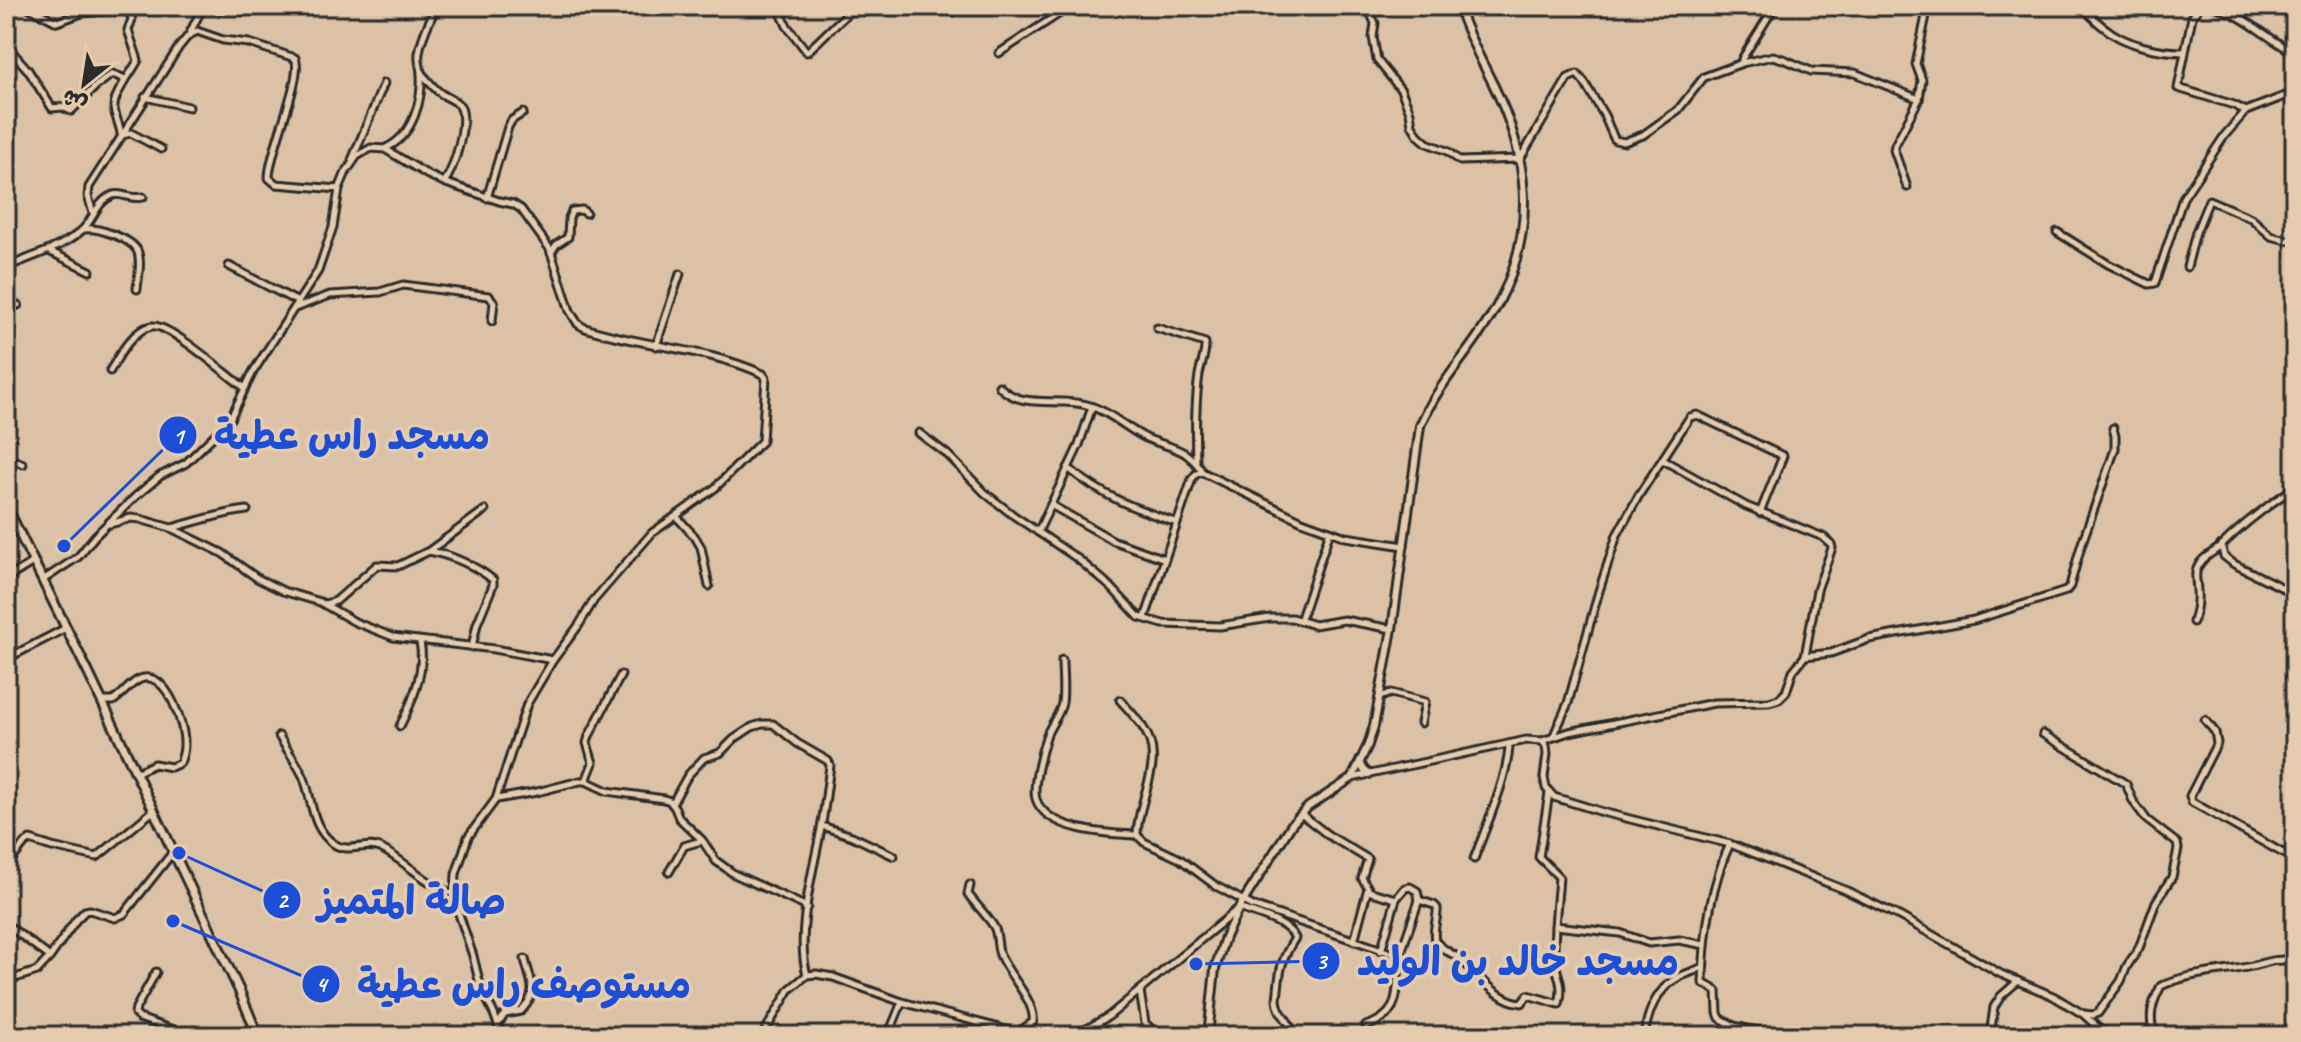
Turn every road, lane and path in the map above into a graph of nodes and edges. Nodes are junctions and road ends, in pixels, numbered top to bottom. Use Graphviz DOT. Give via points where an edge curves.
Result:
graph roads {
  1 [pos="26,6"];
  2 [pos="85,6"];
  3 [pos="228,6"];
  4 [pos="778,6"];
  5 [pos="855,6"];
  6 [pos="962,6"];
  7 [pos="1071,6"];
  8 [pos="1367,6"];
  9 [pos="1458,6"];
  10 [pos="1775,6"];
  11 [pos="1928,6"];
  12 [pos="2081,6"];
  13 [pos="2213,6"];
  14 [pos="2197,7"];
  15 [pos="434,11"];
  16 [pos="97,12"];
  17 [pos="953,12"];
  18 [pos="188,36"];
  19 [pos="6,45"];
  20 [pos="2184,52"];
  21 [pos="999,53"];
  22 [pos="2295,53"];
  23 [pos="1742,63"];
  24 [pos="421,73"];
  25 [pos="124,81"];
  26 [pos="384,83"];
  27 [pos="2295,92"];
  28 [pos="145,97"];
  29 [pos="1919,99"];
  30 [pos="189,107"];
  31 [pos="2246,111"];
  32 [pos="523,113"];
  33 [pos="121,137"];
  34 [pos="161,149"];
  35 [pos="385,149"];
  36 [pos="1520,159"];
  37 [pos="350,165"];
  38 [pos="444,182"];
  39 [pos="1907,187"];
  40 [pos="339,189"];
  41 [pos="143,197"];
  42 [pos="487,198"];
  43 [pos="93,213"];
  44 [pos="586,213"];
  45 [pos="84,229"];
  46 [pos="2057,232"];
  47 [pos="2295,242"];
  48 [pos="48,251"];
  49 [pos="551,253"];
  50 [pos="229,266"];
  51 [pos="6,267"];
  52 [pos="2187,267"];
  53 [pos="90,271"];
  54 [pos="680,274"];
  55 [pos="137,289"];
  56 [pos="18,305"];
  57 [pos="296,306"];
  58 [pos="6,309"];
  59 [pos="492,321"];
  60 [pos="1157,328"];
  61 [pos="656,346"];
  62 [pos="110,371"];
  63 [pos="999,386"];
  64 [pos="245,388"];
  65 [pos="1092,407"];
  66 [pos="2113,428"];
  67 [pos="919,433"];
  68 [pos="1663,460"];
  69 [pos="1196,462"];
  70 [pos="23,464"];
  71 [pos="6,465"];
  72 [pos="1068,468"];
  73 [pos="1202,472"];
  74 [pos="2295,487"];
  75 [pos="1051,505"];
  76 [pos="6,506"];
  77 [pos="125,507"];
  78 [pos="247,510"];
  79 [pos="485,510"];
  80 [pos="1760,513"];
  81 [pos="676,516"];
  82 [pos="131,518"];
  83 [pos="1177,523"];
  84 [pos="109,524"];
  85 [pos="171,528"];
  86 [pos="1330,530"];
  87 [pos="1038,532"];
  88 [pos="2221,545"];
  89 [pos="1404,546"];
  90 [pos="429,551"];
  91 [pos="1165,559"];
  92 [pos="34,562"];
  93 [pos="6,579"];
  94 [pos="43,580"];
  95 [pos="709,586"];
  96 [pos="2295,594"];
  97 [pos="324,604"];
  98 [pos="1145,618"];
  99 [pos="1300,621"];
  100 [pos="2193,622"];
  101 [pos="66,628"];
  102 [pos="1392,629"];
  103 [pos="420,642"];
  104 [pos="472,647"];
  105 [pos="1805,656"];
  106 [pos="6,659"];
  107 [pos="553,660"];
  108 [pos="1062,660"];
  109 [pos="621,675"];
  110 [pos="1380,697"];
  111 [pos="1120,700"];
  112 [pos="102,701"];
  113 [pos="2205,720"];
  114 [pos="1421,723"];
  115 [pos="400,726"];
  116 [pos="2043,734"];
  117 [pos="279,736"];
  118 [pos="1553,736"];
  119 [pos="1542,741"];
  120 [pos="1509,744"];
  121 [pos="1360,763"];
  122 [pos="135,773"];
  123 [pos="1369,774"];
  124 [pos="1352,778"];
  125 [pos="586,781"];
  126 [pos="1550,792"];
  127 [pos="496,799"];
  128 [pos="672,804"];
  129 [pos="153,811"];
  130 [pos="1301,814"];
  131 [pos="822,826"];
  132 [pos="1137,835"];
  133 [pos="702,840"];
  134 [pos="1730,844"];
  135 [pos="173,852"];
  136 [pos="894,856"];
  137 [pos="1474,859"];
  138 [pos="2295,860"];
  139 [pos="10,862"];
  140 [pos="669,872"];
  141 [pos="970,885"];
  142 [pos="1368,891"];
  143 [pos="455,896"];
  144 [pos="1396,899"];
  145 [pos="1419,900"];
  146 [pos="1243,901"];
  147 [pos="807,907"];
  148 [pos="1239,908"];
  149 [pos="6,924"];
  150 [pos="1555,926"];
  151 [pos="1354,941"];
  152 [pos="1705,945"];
  153 [pos="1381,951"];
  154 [pos="1400,956"];
  155 [pos="50,957"];
  156 [pos="525,959"];
  157 [pos="2295,961"];
  158 [pos="1704,966"];
  159 [pos="156,972"];
  160 [pos="807,975"];
  161 [pos="6,981"];
  162 [pos="2018,981"];
  163 [pos="1140,990"];
  164 [pos="902,1002"];
  165 [pos="2083,1014"];
  166 [pos="497,1025"];
  167 [pos="2295,1025"];
  168 [pos="1366,1026"];
  169 [pos="995,1028"];
  170 [pos="1762,1032"];
  171 [pos="763,1034"];
  172 [pos="1017,1034"];
  173 [pos="190,1036"];
  174 [pos="256,1036"];
  175 [pos="502,1036"];
  176 [pos="777,1036"];
  177 [pos="888,1036"];
  178 [pos="993,1036"];
  179 [pos="1029,1036"];
  180 [pos="1066,1036"];
  181 [pos="1159,1036"];
  182 [pos="1208,1036"];
  183 [pos="1293,1036"];
  184 [pos="1644,1036"];
  185 [pos="1990,1036"];
  186 [pos="2107,1036"];
  187 [pos="2156,1036"];
  188 [pos="2289,1036"];
  1 -- 16 [label="street" via="57,22"];
  2 -- 16 [label="street"];
  3 -- 18 [label="street" via="202,8"];
  4 -- 5 [label="street" via="807,52"];
  6 -- 17 [label="street"];
  7 -- 21 [label="street"];
  8 -- 36 [label="street" via="1375,23 1377,60 1401,90 1418,135 1460,161"];
  9 -- 36 [label="street" via="1512,127"];
  10 -- 23 [label="street"];
  11 -- 29 [label="street" via="1916,64 1922,80"];
  12 -- 20 [label="street" via="2116,35 2157,50"];
  13 -- 22 [label="street" via="2237,14"];
  14 -- 20 [label="street"];
  15 -- 24 [label="street" via="418,56"];
  16 -- 25 [label="street" via="123,6 130,11 128,30 138,60"];
  18 -- 28 [label="street"];
  18 -- 40 [label="street" via="204,32 295,58 299,67 269,178 276,184"];
  19 -- 25 [label="street" via="52,108 71,111 112,74"];
  20 -- 31 [label="street" via="2179,89"];
  23 -- 29 [label="street" via="1773,56 1811,71 1855,73"];
  23 -- 36 [label="street" via="1704,77 1665,120 1624,142 1615,140 1584,82 1572,75"];
  24 -- 35 [label="street" via="418,108 401,140"];
  24 -- 38 [label="street" via="463,111 454,164"];
  25 -- 33 [label="street" via="114,108"];
  26 -- 37 [label="street"];
  27 -- 31 [label="street"];
  28 -- 30 [label="street"];
  28 -- 33 [label="street"];
  29 -- 39 [label="street" via="1894,150"];
  31 -- 46 [label="street" via="2183,198 2155,283 2108,264"];
  32 -- 42 [label="street" via="508,127"];
  33 -- 34 [label="street" via="131,133"];
  33 -- 43 [label="street" via="87,191"];
  35 -- 37 [label="street" via="371,148"];
  35 -- 38 [label="street"];
  36 -- 89 [label="street" via="1525,225 1515,263 1495,310 1420,426"];
  37 -- 40 [label="street"];
  38 -- 42 [label="street"];
  40 -- 57 [label="street" via="318,271"];
  41 -- 43 [label="street" via="116,194"];
  42 -- 49 [label="street" via="521,209"];
  43 -- 45 [label="street"];
  44 -- 49 [label="street" via="572,211 568,237"];
  45 -- 48 [label="street"];
  45 -- 55 [label="street" via="105,231 137,250"];
  47 -- 52 [label="street" via="2271,236 2251,218 2209,200"];
  48 -- 51 [label="street"];
  48 -- 53 [label="street"];
  49 -- 61 [label="street" via="578,324"];
  50 -- 57 [label="street"];
  54 -- 61 [label="street"];
  56 -- 58 [label="street"];
  57 -- 59 [label="street" via="330,295 403,285 489,296 494,302"];
  57 -- 64 [label="street"];
  60 -- 69 [label="street" via="1205,343"];
  61 -- 81 [label="street" via="713,357 766,378 762,441 715,488"];
  62 -- 64 [label="street" via="130,341 153,326 174,334"];
  63 -- 65 [label="street" via="1015,398"];
  64 -- 77 [label="street" via="225,426 186,463 160,476"];
  65 -- 69 [label="street"];
  65 -- 72 [label="street"];
  66 -- 105 [label="street" via="2115,449 2066,591 1974,620"];
  67 -- 87 [label="street"];
  68 -- 80 [label="street"];
  68 -- 80 [label="street" via="1687,421 1697,415 1781,453"];
  68 -- 118 [label="street" via="1617,535 1568,703"];
  69 -- 73 [label="street"];
  70 -- 71 [label="street"];
  72 -- 75 [label="street"];
  72 -- 83 [label="street" via="1122,503"];
  73 -- 83 [label="street" via="1192,479"];
  73 -- 86 [label="street"];
  74 -- 88 [label="street"];
  75 -- 87 [label="street"];
  75 -- 91 [label="street" via="1114,541"];
  76 -- 92 [label="main road"];
  77 -- 82 [label="street"];
  77 -- 84 [label="street"];
  78 -- 85 [label="street"];
  79 -- 90 [label="street"];
  80 -- 105 [label="street" via="1831,544"];
  81 -- 95 [label="street" via="701,547"];
  81 -- 107 [label="street" via="652,533 602,588"];
  82 -- 84 [label="street"];
  82 -- 85 [label="street"];
  83 -- 91 [label="street"];
  84 -- 94 [label="street" via="78,557"];
  85 -- 97 [label="street" via="283,591"];
  86 -- 89 [label="street"];
  86 -- 99 [label="street"];
  87 -- 98 [label="street" via="1078,559"];
  88 -- 96 [label="street" via="2234,564"];
  88 -- 100 [label="street" via="2197,570"];
  89 -- 102 [label="street"];
  90 -- 97 [label="street" via="398,566 377,565 336,601"];
  90 -- 104 [label="street" via="493,580"];
  91 -- 98 [label="street"];
  92 -- 93 [label="street"];
  92 -- 94 [label="main road"];
  94 -- 101 [label="main road"];
  97 -- 103 [label="street" via="374,631"];
  98 -- 99 [label="street" via="1163,624 1220,626 1270,618"];
  99 -- 102 [label="street" via="1314,625 1344,620"];
  101 -- 106 [label="street"];
  101 -- 112 [label="main road"];
  102 -- 110 [label="street"];
  103 -- 104 [label="street"];
  103 -- 115 [label="street" via="420,668"];
  104 -- 107 [label="street"];
  105 -- 118 [label="street" via="1779,699 1714,703"];
  107 -- 127 [label="street" via="527,704"];
  108 -- 132 [label="street" via="1062,705 1042,752 1036,799 1048,813 1074,827"];
  109 -- 125 [label="street" via="589,736 593,763"];
  110 -- 114 [label="street" via="1391,693 1425,702"];
  110 -- 121 [label="street"];
  111 -- 132 [label="street" via="1139,721 1154,754"];
  112 -- 122 [label="main road"];
  112 -- 122 [label="street" via="113,701 142,678 164,686 170,696 183,730 180,763 154,764"];
  113 -- 138 [label="street" via="2217,743 2190,796 2192,802"];
  116 -- 165 [label="street" via="2126,784 2147,820 2178,849 2172,877 2121,981 2098,1013"];
  117 -- 143 [label="street" via="302,774 314,819 333,843 383,850"];
  118 -- 119 [label="street"];
  119 -- 120 [label="street"];
  119 -- 126 [label="street"];
  120 -- 123 [label="street"];
  120 -- 137 [label="street"];
  121 -- 123 [label="street"];
  121 -- 124 [label="street"];
  122 -- 129 [label="main road"];
  123 -- 124 [label="street"];
  124 -- 130 [label="street"];
  125 -- 127 [label="street"];
  125 -- 128 [label="street" via="607,791"];
  126 -- 134 [label="street" via="1562,801"];
  126 -- 150 [label="street" via="1539,857 1559,875"];
  127 -- 143 [label="street" via="468,837"];
  128 -- 131 [label="street" via="704,758 720,753 752,727 773,724 830,763"];
  128 -- 133 [label="street"];
  129 -- 135 [label="main road"];
  129 -- 139 [label="street" via="97,857 30,840"];
  130 -- 142 [label="street" via="1368,859 1362,878"];
  130 -- 146 [label="street"];
  131 -- 136 [label="street"];
  131 -- 147 [label="street"];
  132 -- 146 [label="street"];
  133 -- 140 [label="street" via="684,846"];
  133 -- 147 [label="street" via="716,861 734,874"];
  134 -- 152 [label="street" via="1719,866"];
  134 -- 162 [label="street" via="1901,917"];
  135 -- 155 [label="street" via="124,914 115,918 85,911"];
  135 -- 174 [label="main road"];
  141 -- 172 [label="street" via="968,894 995,927 1000,954 1034,1013 1033,1022"];
  142 -- 144 [label="street"];
  142 -- 151 [label="street"];
  143 -- 166 [label="street"];
  144 -- 145 [label="street" via="1410,887"];
  144 -- 153 [label="street"];
  145 -- 150 [label="street" via="1437,908 1438,944 1516,1003 1531,995 1559,1004 1562,980 1554,954"];
  145 -- 154 [label="street"];
  146 -- 148 [label="street"];
  146 -- 151 [label="street"];
  147 -- 160 [label="street"];
  148 -- 163 [label="street"];
  148 -- 182 [label="street" via="1215,969"];
  148 -- 183 [label="street" via="1294,934 1280,968 1277,1000"];
  149 -- 155 [label="street"];
  150 -- 152 [label="street" via="1620,933 1649,943 1679,940"];
  151 -- 153 [label="street"];
  152 -- 158 [label="street"];
  153 -- 154 [label="street"];
  154 -- 168 [label="street" via="1397,1000 1377,1023"];
  155 -- 161 [label="street" via="37,971"];
  156 -- 166 [label="street" via="534,991 521,1011 505,1014"];
  157 -- 187 [label="street" via="2271,960 2161,986 2150,1017"];
  158 -- 170 [label="street" via="1703,983 1717,991 1720,1018"];
  158 -- 184 [label="street" via="1659,993"];
  159 -- 173 [label="street" via="135,1014"];
  160 -- 164 [label="street" via="833,977"];
  160 -- 171 [label="street" via="790,989"];
  162 -- 165 [label="street"];
  162 -- 185 [label="street" via="1994,1007"];
  163 -- 180 [label="street" via="1099,1023"];
  163 -- 181 [label="street" via="1145,1023"];
  164 -- 169 [label="street"];
  164 -- 177 [label="street"];
  165 -- 186 [label="street"];
  166 -- 175 [label="street"];
  167 -- 188 [label="street"];
  169 -- 172 [label="street"];
  169 -- 178 [label="street"];
  171 -- 176 [label="street"];
  172 -- 179 [label="street"];
}
